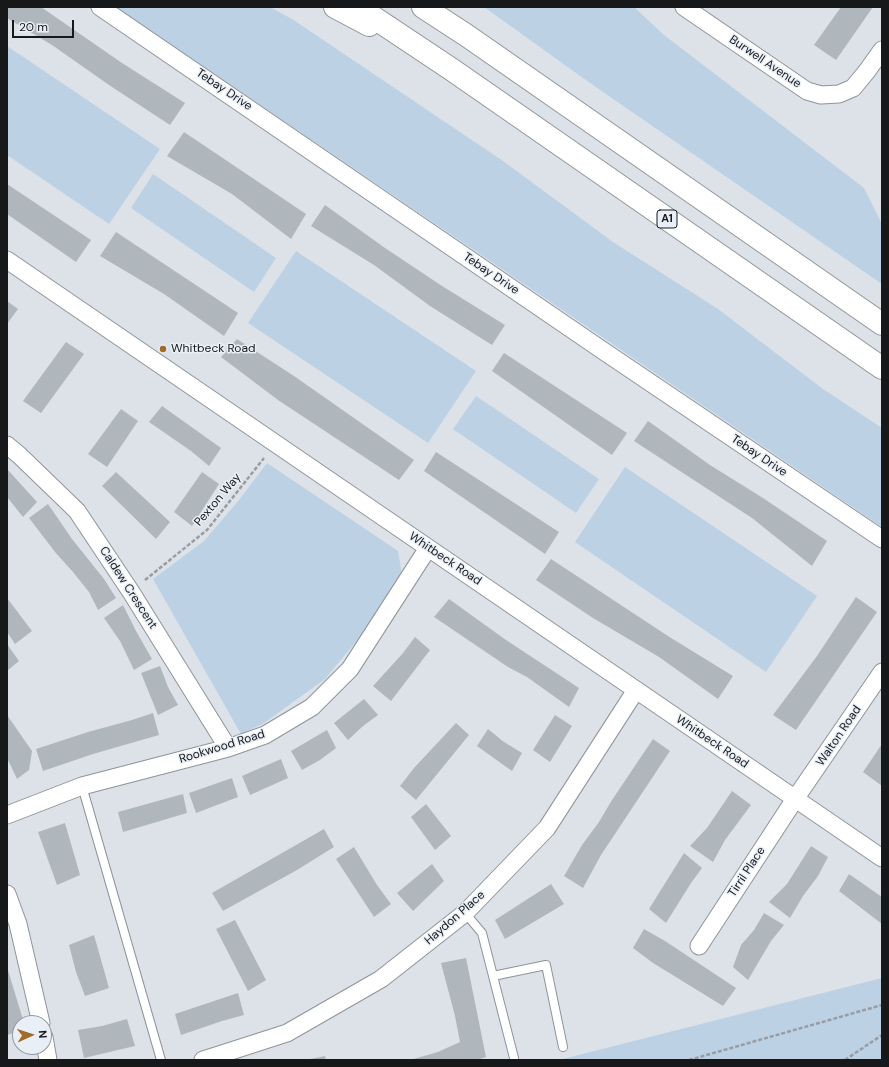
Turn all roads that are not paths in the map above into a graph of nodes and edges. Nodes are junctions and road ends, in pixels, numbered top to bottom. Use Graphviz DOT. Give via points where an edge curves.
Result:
graph roads {
  1 [pos="100,7"];
  2 [pos="335,7"];
  3 [pos="358,7"];
  4 [pos="423,7"];
  5 [pos="433,7"];
  6 [pos="684,7"];
  7 [pos="466,35"];
  8 [pos="882,50"];
  9 [pos="451,69"];
  10 [pos="7,260"];
  11 [pos="882,324"];
  12 [pos="882,368"];
  13 [pos="7,445"];
  14 [pos="882,539"];
  15 [pos="428,548"];
  16 [pos="882,672"];
  17 [pos="636,690"];
  18 [pos="228,748"];
  19 [pos="82,786"];
  20 [pos="795,799"];
  21 [pos="7,815"];
  22 [pos="882,858"];
  23 [pos="7,894"];
  24 [pos="465,913"];
  25 [pos="699,946"];
  26 [pos="493,976"];
  27 [pos="39,1015"];
  28 [pos="564,1047"];
  29 [pos="514,1058"];
  30 [pos="161,1060"];
  31 [pos="203,1060"];
  1 -- 14 [label="street, Tebay Drive"];
  2 -- 9 [label="highway"];
  3 -- 9 [label="highway, A1"];
  4 -- 7 [label="highway"];
  5 -- 7 [label="highway"];
  6 -- 8 [label="street, Burwell Avenue" via="807,91 821,95 839,94 853,88"];
  7 -- 11 [label="highway"];
  9 -- 12 [label="highway, A1"];
  10 -- 15 [label="street, Whitbeck Road"];
  13 -- 18 [label="street, Caldew Crescent" via="77,511 131,592"];
  15 -- 17 [label="street, Whitbeck Road"];
  15 -- 18 [label="street, Rookwood Road" via="350,669 312,707 265,735"];
  16 -- 20 [label="street, Walton Road"];
  17 -- 20 [label="street, Whitbeck Road"];
  17 -- 24 [label="street, Haydon Place" via="547,828"];
  18 -- 19 [label="street, Rookwood Road"];
  19 -- 21 [label="street, Rookwood Road"];
  19 -- 30 [label="lane"];
  20 -- 22 [label="street, Whitbeck Road"];
  20 -- 25 [label="street, Tirril Place"];
  23 -- 27 [label="street" via="18,924"];
  24 -- 26 [label="lane" via="482,933"];
  24 -- 31 [label="street, Haydon Place" via="381,979 287,1033"];
  26 -- 28 [label="lane" via="546,965"];
  26 -- 29 [label="lane"];
}
